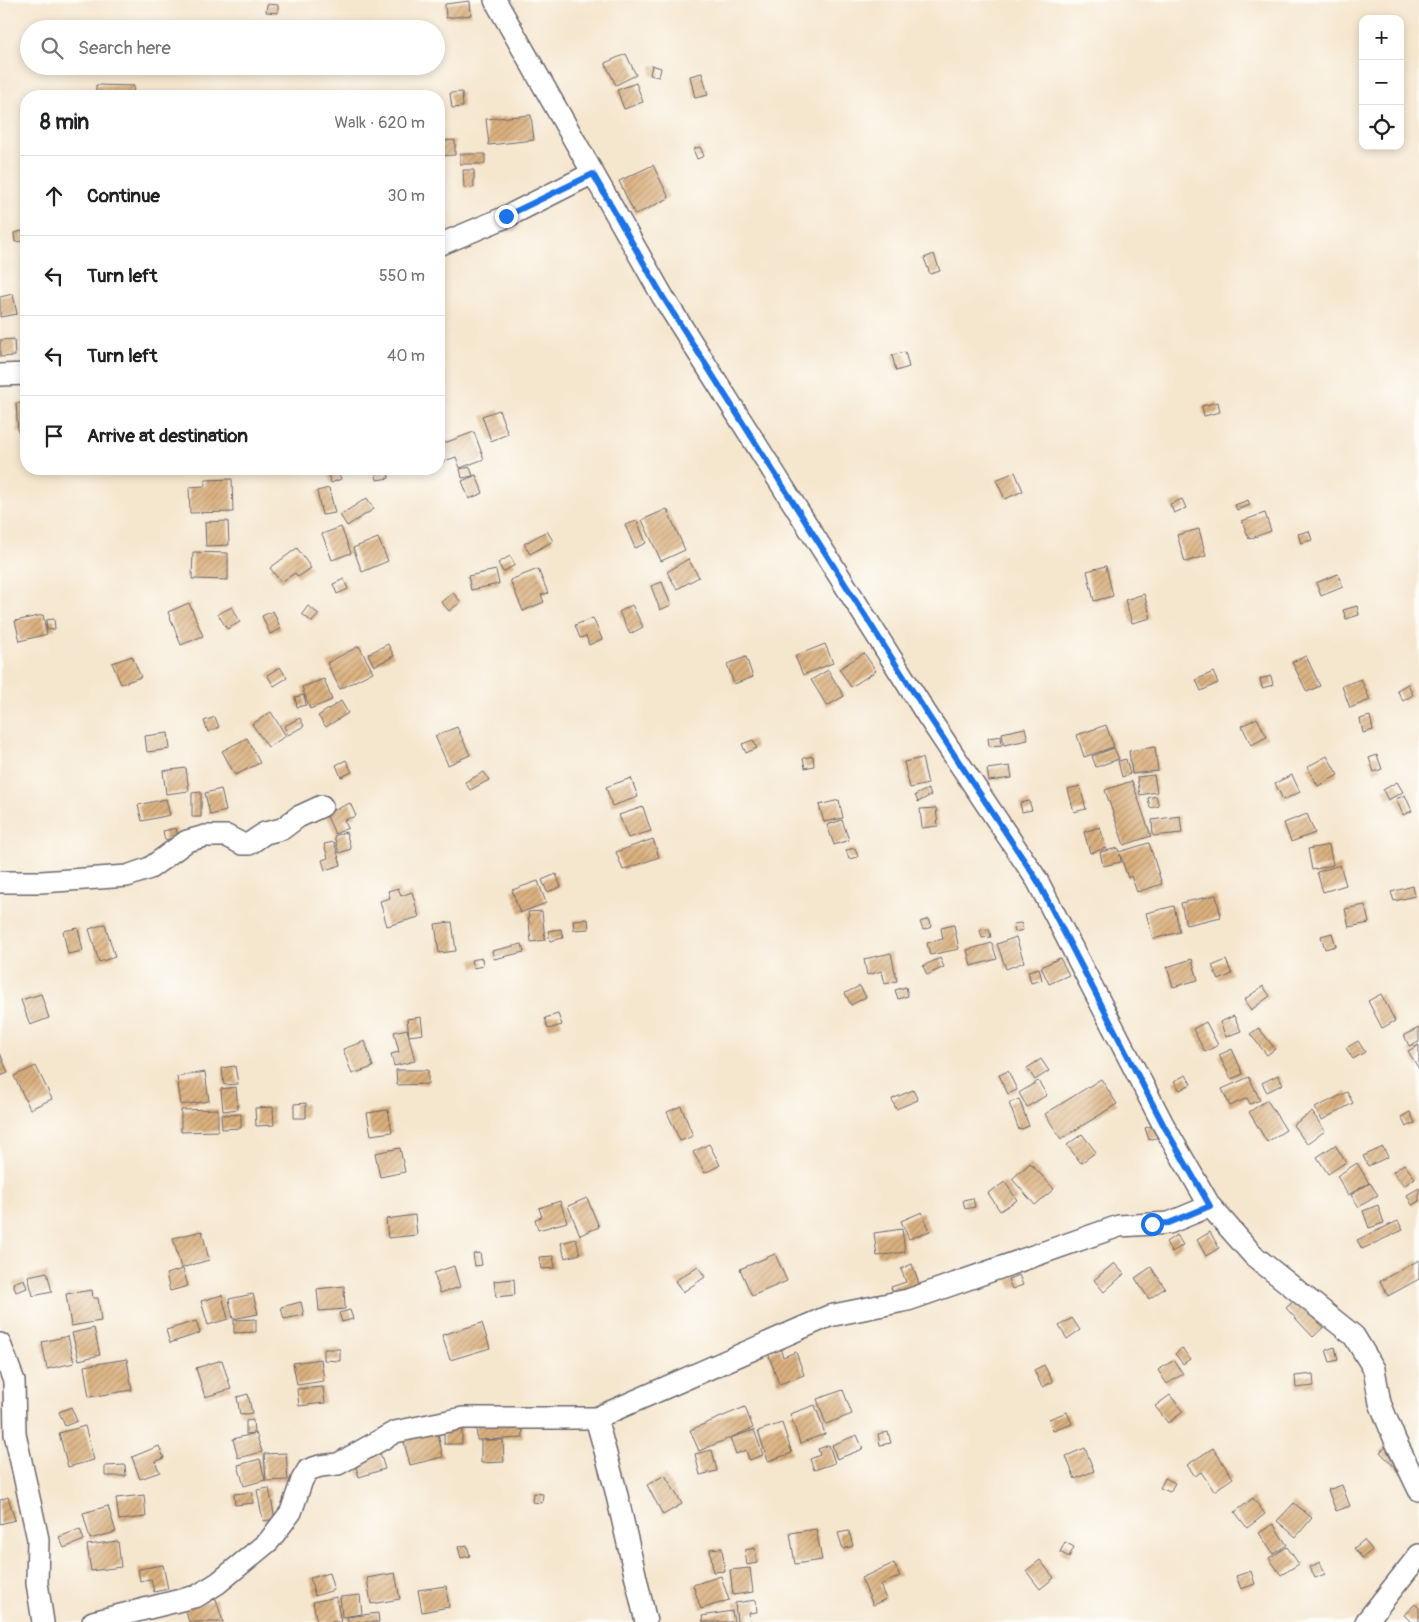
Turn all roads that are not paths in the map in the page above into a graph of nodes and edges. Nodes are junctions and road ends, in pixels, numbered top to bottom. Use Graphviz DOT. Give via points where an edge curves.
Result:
graph roads {
  1 [pos="495,0"];
  2 [pos="593,174"];
  3 [pos="445,242"];
  4 [pos="20,374"];
  5 [pos="0,375"];
  6 [pos="322,806"];
  7 [pos="0,882"];
  8 [pos="1210,1206"];
  9 [pos="0,1344"];
  10 [pos="596,1418"];
  11 [pos="1419,1490"];
  12 [pos="1419,1555"];
  13 [pos="43,1622"];
  14 [pos="93,1622"];
  15 [pos="646,1622"];
  16 [pos="1366,1622"];
  1 -- 2 [label="street"];
  2 -- 3 [label="street"];
  2 -- 8 [label="street" via="663,297 928,715 1037,880 1164,1126"];
  4 -- 5 [label="street"];
  6 -- 7 [label="street" via="249,844 227,836 205,836 187,841 150,868 127,876"];
  8 -- 10 [label="street" via="1169,1223 1119,1226 908,1300 829,1316"];
  8 -- 11 [label="street" via="1254,1256 1354,1336 1374,1369 1380,1403"];
  9 -- 13 [label="street" via="14,1381 15,1434 38,1539 36,1583"];
  10 -- 14 [label="street" via="463,1418 395,1432 338,1464 308,1470 291,1512 269,1540 218,1583 197,1596"];
  10 -- 15 [label="street"];
  12 -- 16 [label="street"];
}
